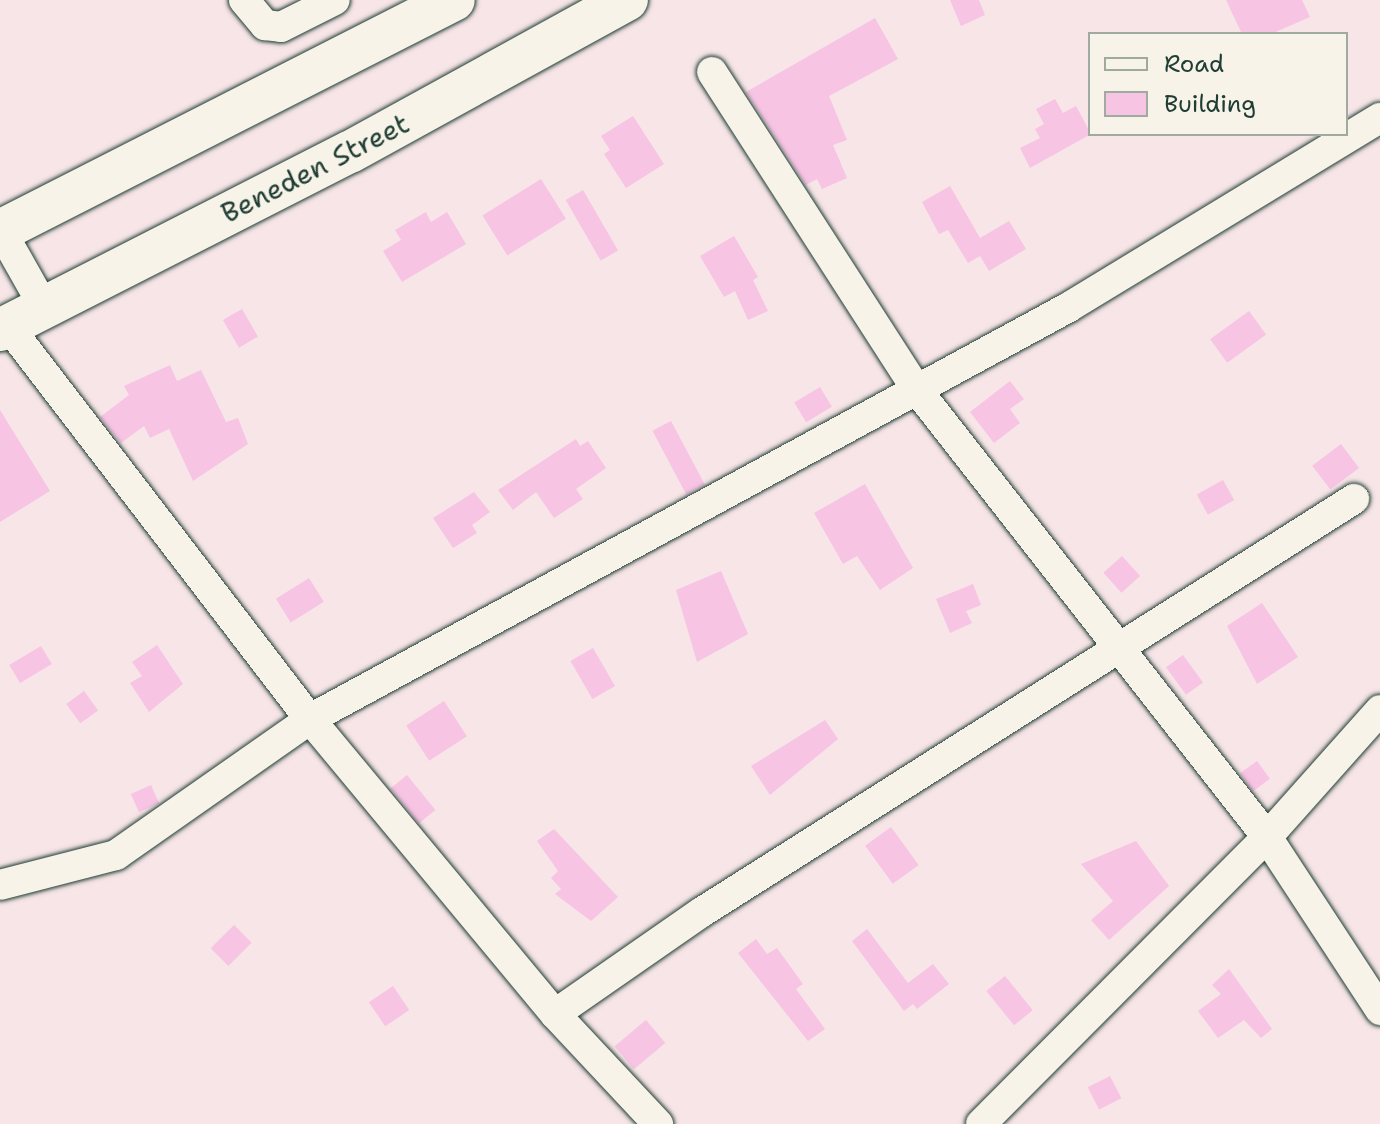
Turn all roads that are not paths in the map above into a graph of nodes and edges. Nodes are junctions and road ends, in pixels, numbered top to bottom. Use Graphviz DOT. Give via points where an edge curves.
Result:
graph roads {
  1 [pos="244,0"];
  2 [pos="335,0"];
  3 [pos="454,0"];
  4 [pos="627,0"];
  5 [pos="712,72"];
  6 [pos="1380,118"];
  7 [pos="0,230"];
  8 [pos="44,307"];
  9 [pos="4,328"];
  10 [pos="914,386"];
  11 [pos="1354,499"];
  12 [pos="1118,644"];
  13 [pos="1380,710"];
  14 [pos="310,719"];
  15 [pos="1267,837"];
  16 [pos="0,885"];
  17 [pos="1380,1010"];
  18 [pos="555,1014"];
  19 [pos="658,1124"];
  20 [pos="981,1124"];
  1 -- 2 [label="street" via="265,25 281,27"];
  3 -- 7 [label="main road"];
  4 -- 8 [label="main road, Beneden Street" via="350,152"];
  5 -- 10 [label="street"];
  6 -- 10 [label="street" via="1069,307"];
  7 -- 8 [label="street"];
  8 -- 9 [label="main road, Beneden Street"];
  9 -- 14 [label="street"];
  10 -- 12 [label="street"];
  10 -- 14 [label="street"];
  11 -- 12 [label="street"];
  12 -- 15 [label="street"];
  12 -- 18 [label="street"];
  13 -- 15 [label="street"];
  14 -- 16 [label="street" via="116,855"];
  14 -- 18 [label="street"];
  15 -- 17 [label="street"];
  15 -- 20 [label="street"];
  18 -- 19 [label="street"];
}
